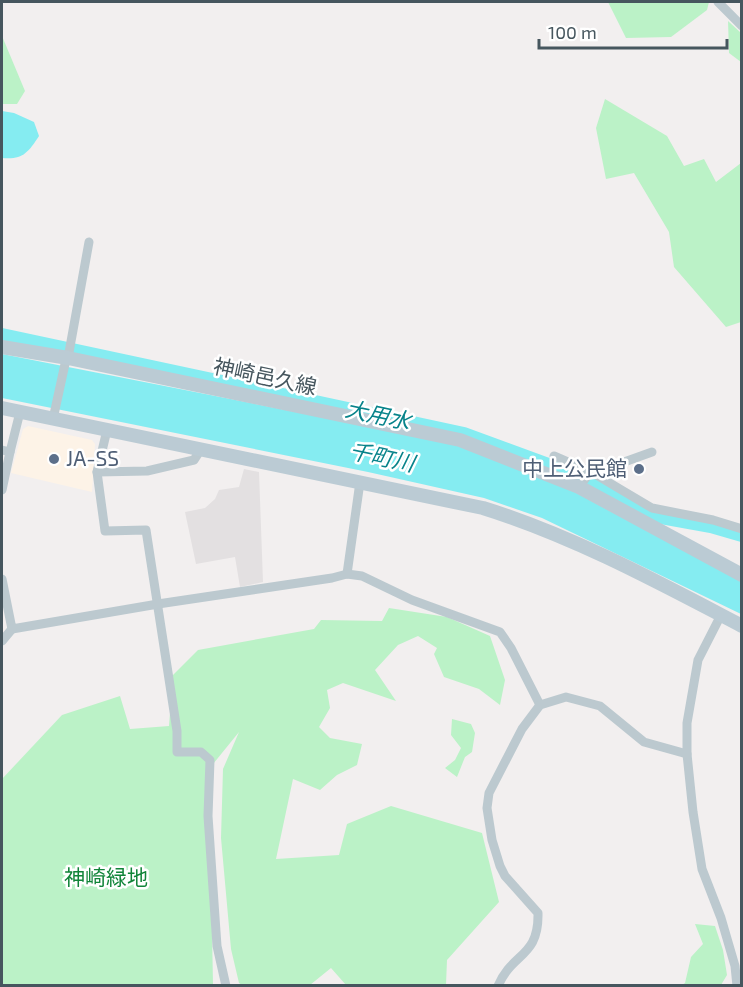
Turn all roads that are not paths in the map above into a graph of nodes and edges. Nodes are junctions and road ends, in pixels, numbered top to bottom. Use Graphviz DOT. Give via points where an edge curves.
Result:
graph roads {
  1 [pos="718,2"];
  2 [pos="741,26"];
  3 [pos="89,242"];
  4 [pos="2,347"];
  5 [pos="67,361"];
  6 [pos="2,408"];
  7 [pos="20,412"];
  8 [pos="54,416"];
  9 [pos="106,430"];
  10 [pos="201,450"];
  11 [pos="6,451"];
  12 [pos="652,452"];
  13 [pos="554,456"];
  14 [pos="97,472"];
  15 [pos="586,479"];
  16 [pos="360,482"];
  17 [pos="2,490"];
  18 [pos="741,529"];
  19 [pos="347,574"];
  20 [pos="741,575"];
  21 [pos="2,579"];
  22 [pos="158,604"];
  23 [pos="721,615"];
  24 [pos="741,626"];
  25 [pos="12,629"];
  26 [pos="2,641"];
  27 [pos="540,705"];
  28 [pos="687,754"];
  29 [pos="226,986"];
  30 [pos="498,986"];
  31 [pos="737,986"];
  1 -- 2 [label="street"];
  3 -- 5 [label="street"];
  4 -- 5 [label="street, 神崎邑久線"];
  5 -- 8 [label="street"];
  5 -- 15 [label="street, 神崎邑久線" via="460,440"];
  6 -- 7 [label="street"];
  7 -- 8 [label="street"];
  7 -- 11 [label="street"];
  8 -- 9 [label="street"];
  9 -- 10 [label="street"];
  9 -- 14 [label="street"];
  10 -- 14 [label="street" via="194,460 147,471"];
  10 -- 16 [label="street"];
  11 -- 17 [label="street"];
  12 -- 15 [label="street"];
  13 -- 15 [label="street"];
  14 -- 22 [label="street" via="105,531 146,530"];
  15 -- 18 [label="street" via="652,508"];
  15 -- 20 [label="street, 神崎邑久線"];
  16 -- 19 [label="street"];
  16 -- 23 [label="street" via="525,521"];
  19 -- 22 [label="street"];
  19 -- 27 [label="street" via="362,576 412,600 500,632"];
  21 -- 25 [label="street"];
  22 -- 25 [label="street"];
  22 -- 29 [label="street" via="177,752 201,752 210,760 208,816 217,946"];
  23 -- 24 [label="street"];
  23 -- 28 [label="street" via="698,660 687,723"];
  25 -- 26 [label="street"];
  27 -- 28 [label="street" via="566,697 600,706 644,742"];
  27 -- 30 [label="street" via="522,729 489,793 487,808 500,867 538,913 534,942"];
  28 -- 31 [label="street" via="702,869 721,918"];
}
